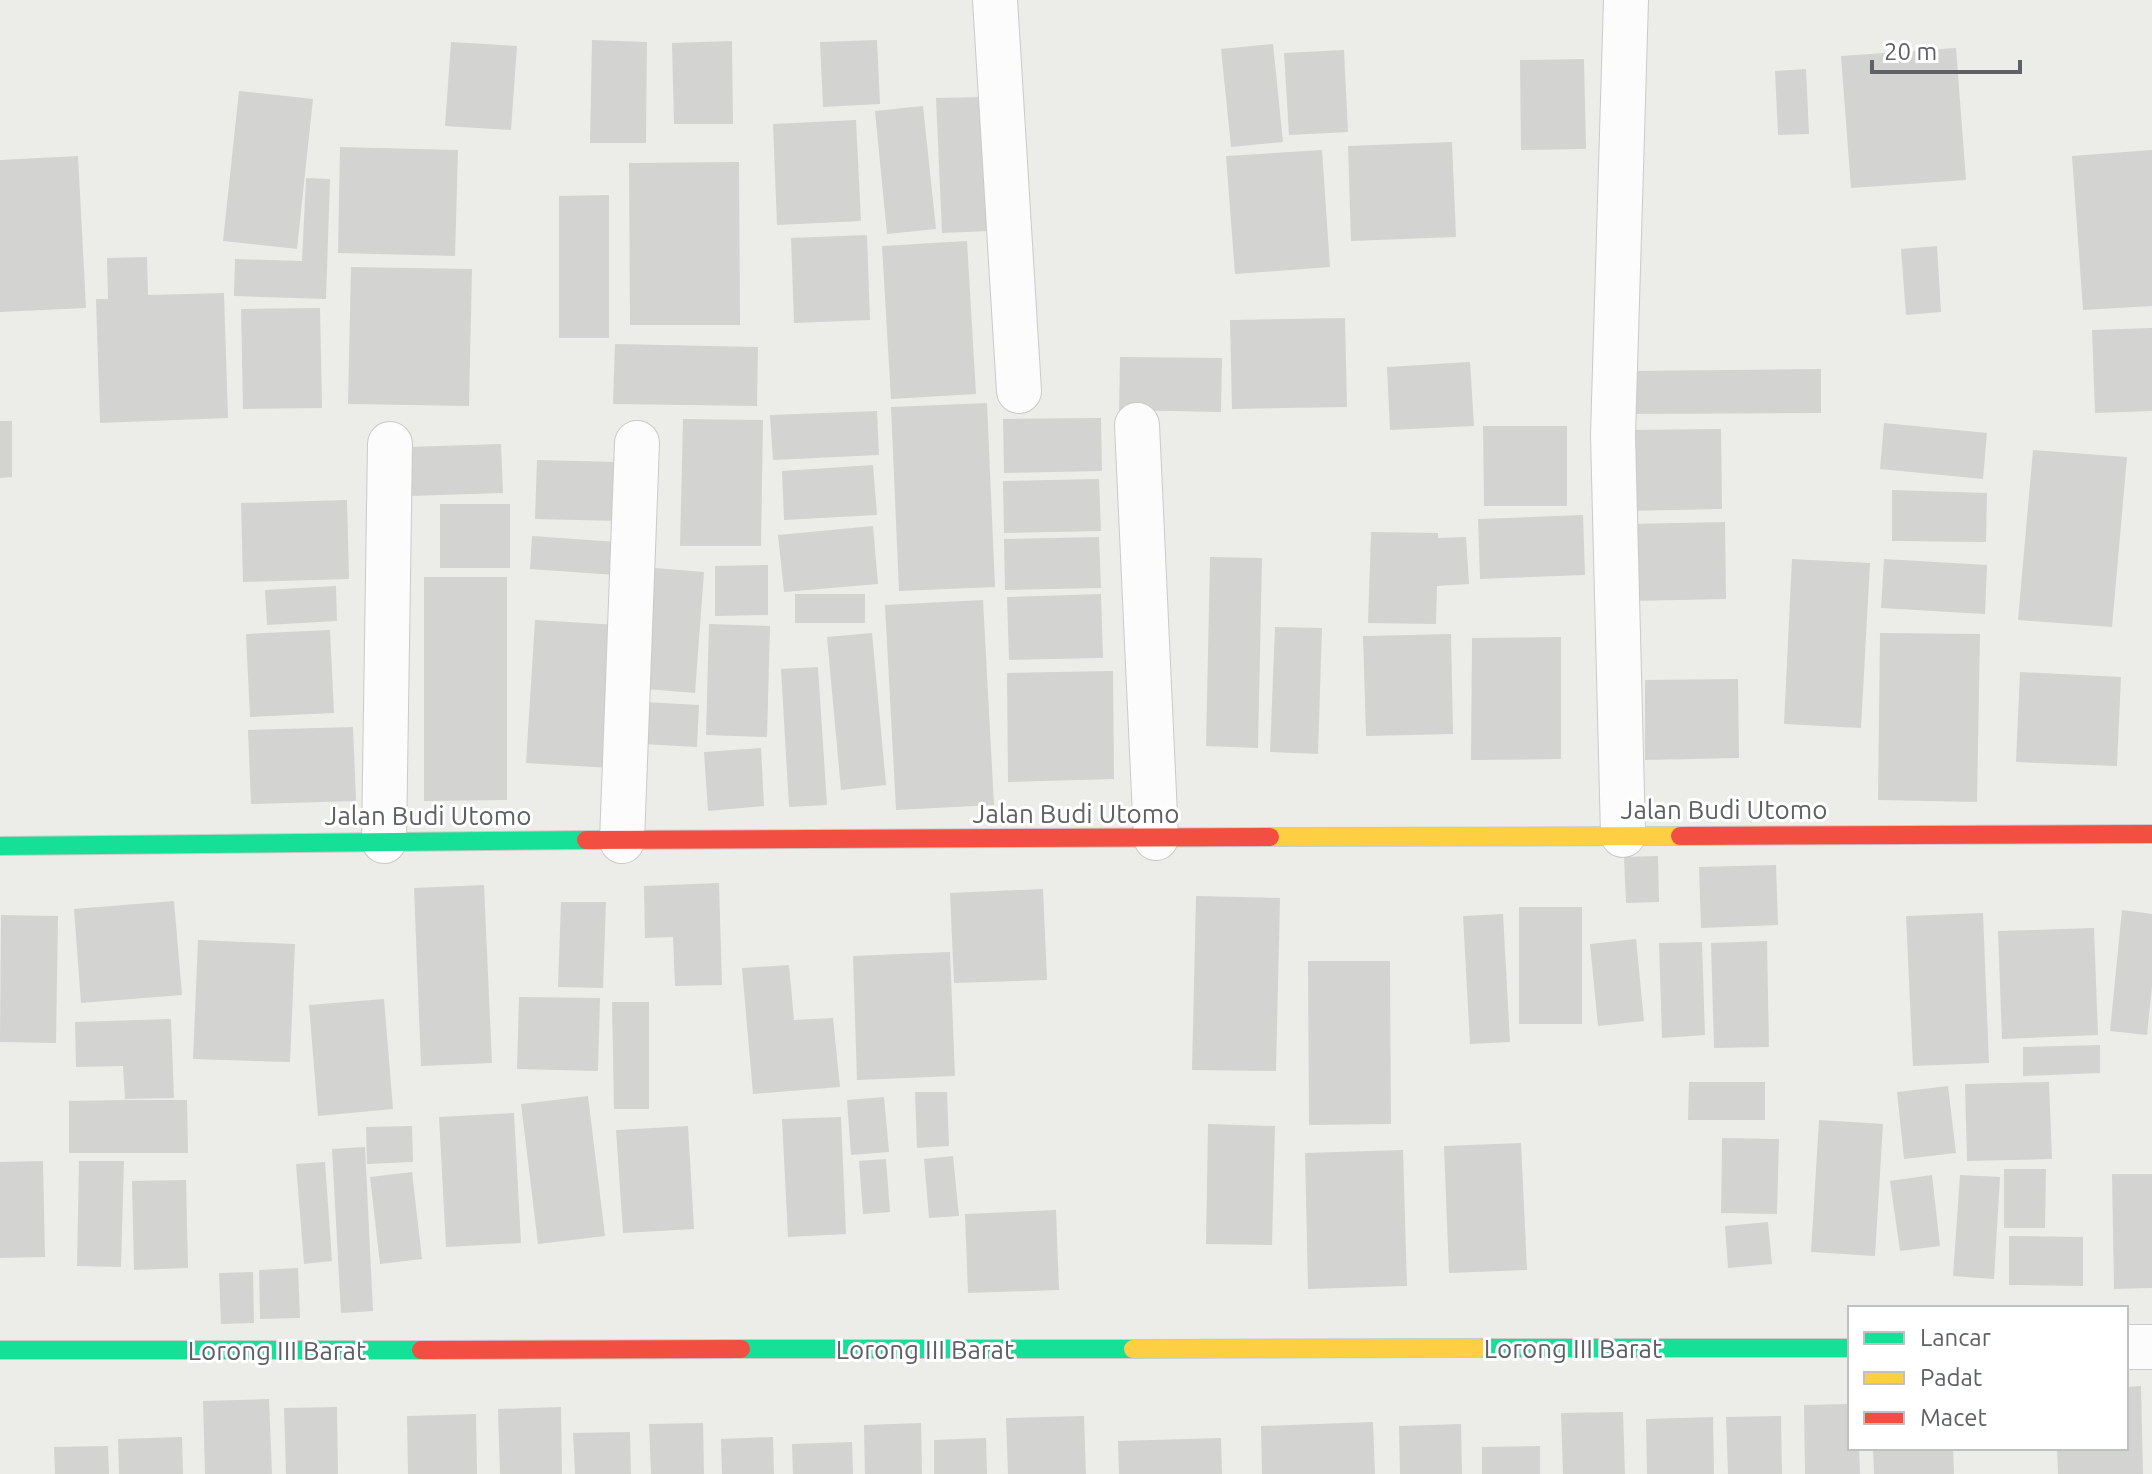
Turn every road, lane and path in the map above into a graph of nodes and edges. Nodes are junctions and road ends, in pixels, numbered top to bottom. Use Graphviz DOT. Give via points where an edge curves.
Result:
graph roads {
  1 [pos="995,0"];
  2 [pos="1626,0"];
  3 [pos="1019,391"];
  4 [pos="1137,425"];
  5 [pos="637,443"];
  6 [pos="390,444"];
  7 [pos="2152,834"];
  8 [pos="1623,835"];
  9 [pos="1156,838"];
  10 [pos="384,841"];
  11 [pos="622,841"];
  12 [pos="0,846"];
  13 [pos="2128,1347"];
  14 [pos="2152,1347"];
  15 [pos="1848,1348"];
  16 [pos="0,1350"];
  1 -- 3 [label="street"];
  2 -- 8 [label="street" via="1613,435"];
  4 -- 9 [label="street"];
  5 -- 11 [label="street"];
  6 -- 10 [label="street"];
  7 -- 8 [label="street, Jalan Budi Utomo"];
  8 -- 9 [label="street, Jalan Budi Utomo"];
  9 -- 11 [label="street, Jalan Budi Utomo"];
  10 -- 11 [label="street, Jalan Budi Utomo"];
  10 -- 12 [label="street, Jalan Budi Utomo"];
  13 -- 14 [label="street"];
  15 -- 16 [label="street, Lorong III Barat"];
}
